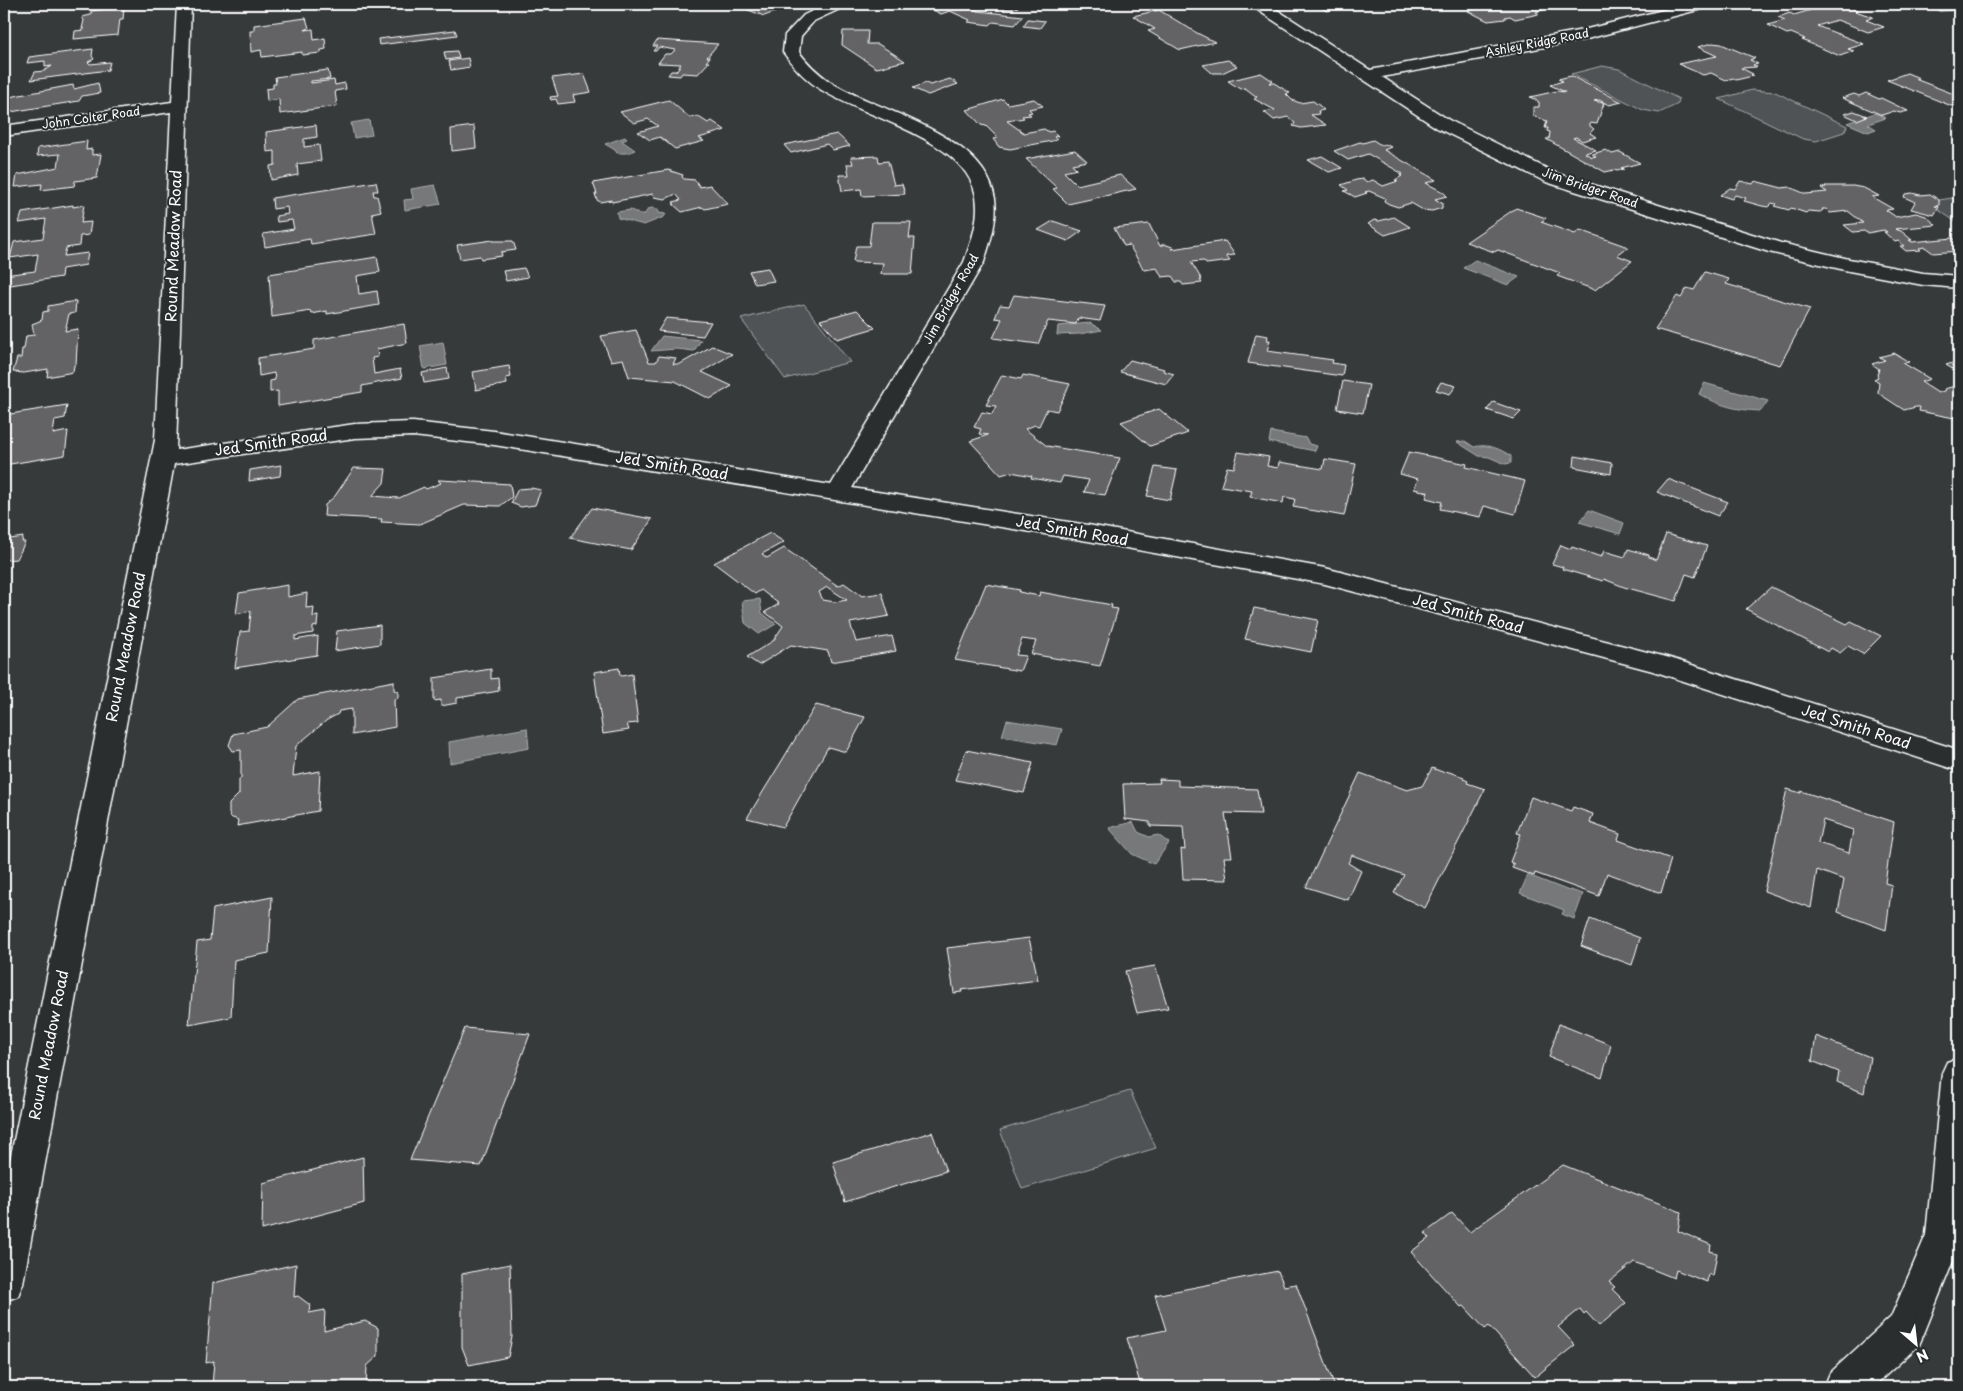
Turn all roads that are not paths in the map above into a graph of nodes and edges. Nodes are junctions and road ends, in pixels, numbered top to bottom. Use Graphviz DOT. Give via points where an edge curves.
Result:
graph roads {
  1 [pos="184,4"];
  2 [pos="838,4"];
  3 [pos="1258,4"];
  4 [pos="1704,4"];
  5 [pos="1368,75"];
  6 [pos="179,106"];
  7 [pos="4,131"];
  8 [pos="1959,282"];
  9 [pos="163,459"];
  10 [pos="838,492"];
  11 [pos="1959,761"];
  12 [pos="1959,1073"];
  13 [pos="4,1283"];
  14 [pos="1844,1387"];
  1 -- 6 [label="street, Round Meadow Road"];
  2 -- 10 [label="street, Jim Bridger Road" via="809,18 793,35 791,52 803,68 825,85 955,152 981,182 986,209 983,238 974,262"];
  3 -- 5 [label="street, Jim Bridger Road"];
  4 -- 5 [label="street, Ashley Ridge Road" via="1583,35"];
  5 -- 8 [label="street, Jim Bridger Road" via="1443,124 1552,178 1776,248 1923,279"];
  6 -- 7 [label="street, John Colter Road"];
  6 -- 9 [label="street, Round Meadow Road"];
  9 -- 10 [label="street, Jed Smith Road" via="356,431 413,429 494,438"];
  9 -- 13 [label="street, Round Meadow Road"];
  10 -- 11 [label="street, Jed Smith Road" via="1325,576 1660,664"];
  12 -- 14 [label="street" via="1945,1235 1905,1331"];
}
